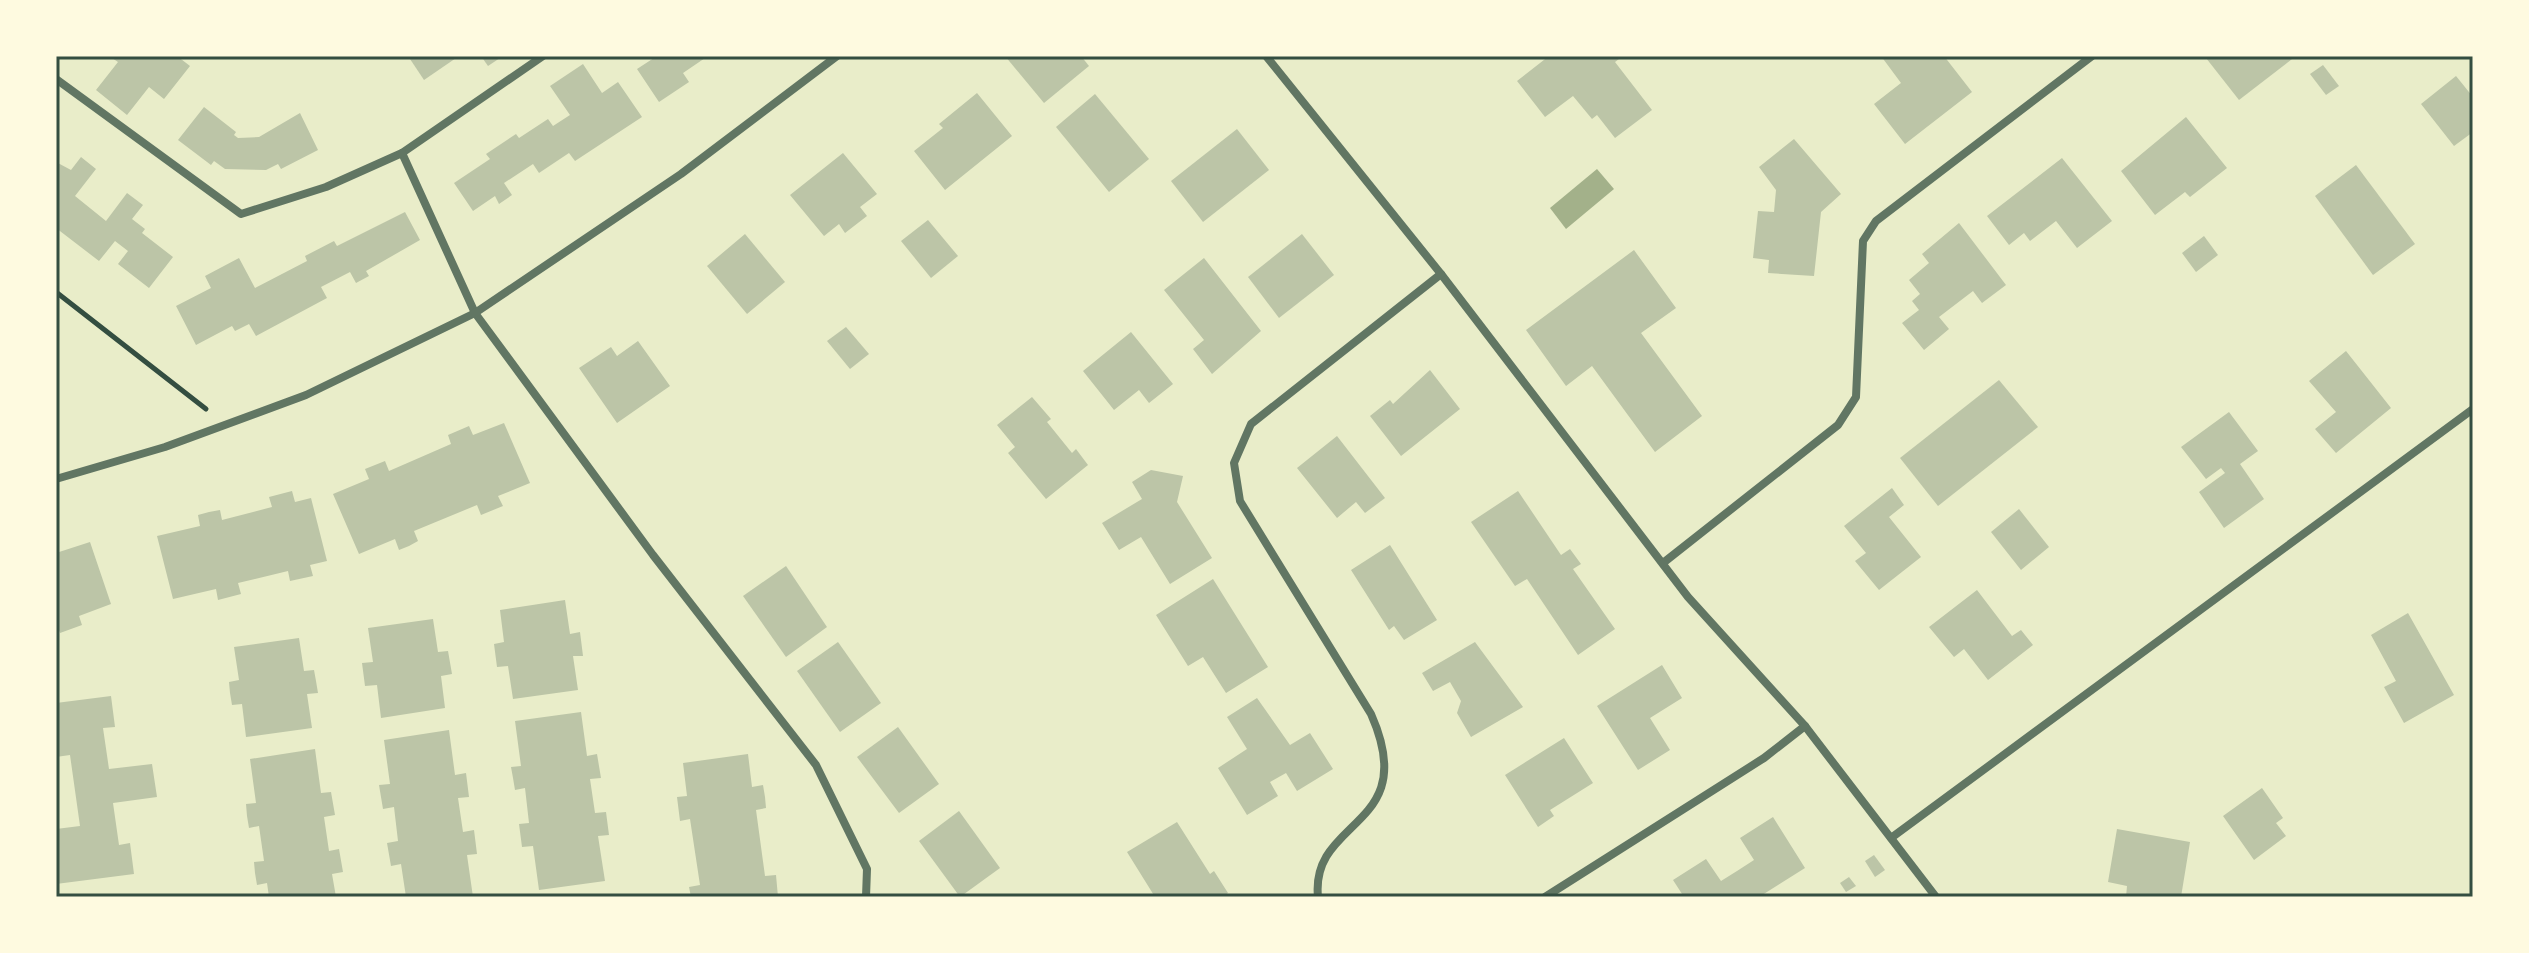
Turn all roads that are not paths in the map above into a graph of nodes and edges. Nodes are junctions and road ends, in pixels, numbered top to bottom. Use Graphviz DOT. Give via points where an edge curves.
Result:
graph roads {
  1 [pos="543,56"];
  2 [pos="837,56"];
  3 [pos="1266,56"];
  4 [pos="2092,56"];
  5 [pos="56,79"];
  6 [pos="402,153"];
  7 [pos="1441,274"];
  8 [pos="475,313"];
  9 [pos="2473,409"];
  10 [pos="56,479"];
  11 [pos="1663,563"];
  12 [pos="1805,726"];
  13 [pos="1891,838"];
  14 [pos="866,897"];
  15 [pos="1318,897"];
  16 [pos="1545,897"];
  17 [pos="1936,897"];
  1 -- 6 [label="street"];
  2 -- 8 [label="street" via="681,174"];
  3 -- 7 [label="street"];
  4 -- 11 [label="street" via="1876,221 1863,241 1856,397 1838,425"];
  5 -- 6 [label="street" via="241,214 326,187"];
  6 -- 8 [label="street"];
  7 -- 11 [label="street"];
  7 -- 15 [label="street" via="1251,424 1234,463 1240,501 1371,714 1385,746 1385,778 1371,809 1331,848 1316,883"];
  8 -- 10 [label="street" via="306,395 165,447"];
  8 -- 14 [label="street" via="816,765 867,869"];
  9 -- 13 [label="street"];
  11 -- 12 [label="street"];
  12 -- 13 [label="street"];
  12 -- 16 [label="street" via="1764,758"];
  13 -- 17 [label="street"];
}
